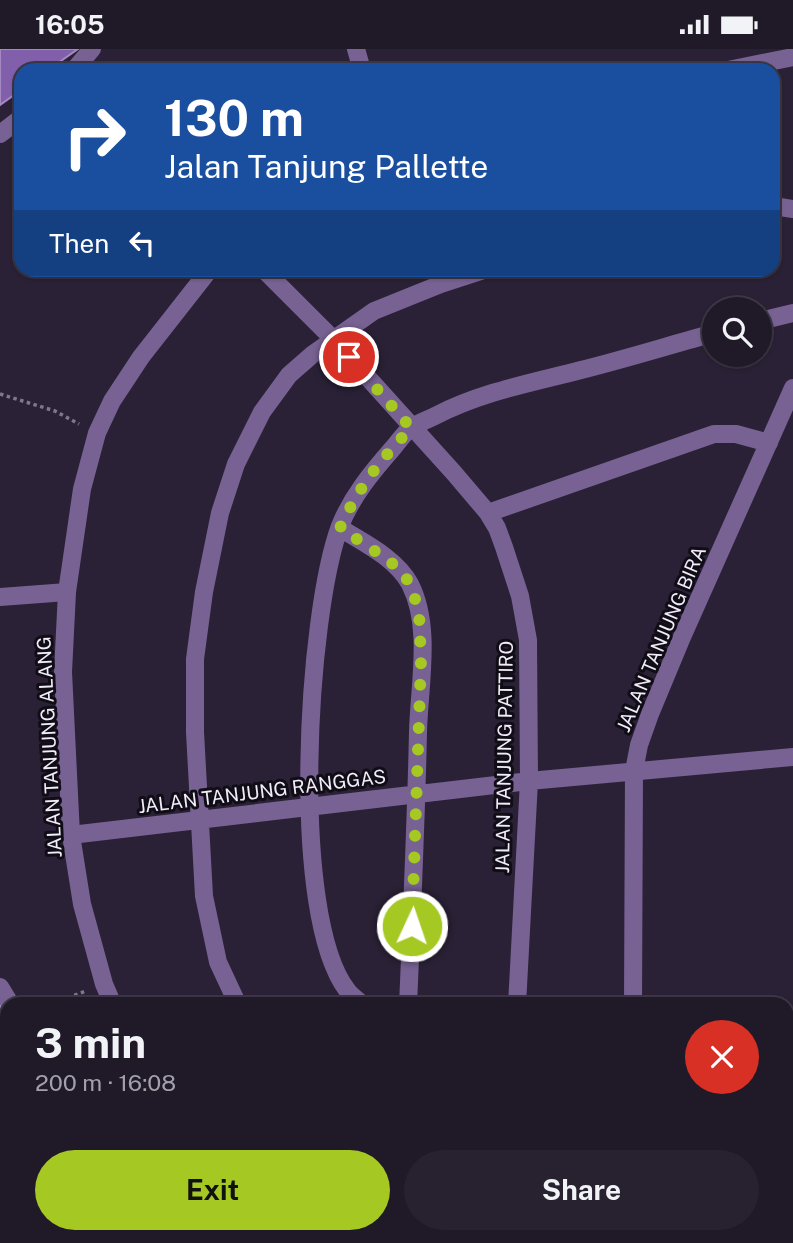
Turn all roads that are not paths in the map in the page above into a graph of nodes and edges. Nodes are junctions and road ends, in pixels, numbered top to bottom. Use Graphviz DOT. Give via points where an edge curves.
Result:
graph roads {
  1 [pos="92,49"];
  2 [pos="793,57"];
  3 [pos="80,63"];
  4 [pos="763,63"];
  5 [pos="14,123"];
  6 [pos="0,134"];
  7 [pos="204,277"];
  8 [pos="271,277"];
  9 [pos="462,277"];
  10 [pos="793,313"];
  11 [pos="772,318"];
  12 [pos="702,336"];
  13 [pos="333,339"];
  14 [pos="793,389"];
  15 [pos="411,428"];
  16 [pos="769,443"];
  17 [pos="488,513"];
  18 [pos="340,528"];
  19 [pos="66,592"];
  20 [pos="0,597"];
  21 [pos="793,757"];
  22 [pos="634,771"];
  23 [pos="529,781"];
  24 [pos="418,795"];
  25 [pos="309,807"];
  26 [pos="198,819"];
  27 [pos="71,835"];
  28 [pos="110,997"];
  29 [pos="234,997"];
  30 [pos="354,997"];
  31 [pos="408,997"];
  32 [pos="517,997"];
  33 [pos="632,997"];
  1 -- 3 [label="street"];
  2 -- 4 [label="street"];
  5 -- 6 [label="street"];
  7 -- 19 [label="street, JALAN TANJUNG ALANG" via="141,357 97,433 82,489"];
  8 -- 13 [label="street, JALAN TANJUNG PATTIRO"];
  9 -- 13 [label="street" via="374,311"];
  10 -- 11 [label="street"];
  12 -- 15 [label="street" via="500,390 460,403"];
  13 -- 15 [label="street, JALAN TANJUNG PATTIRO"];
  13 -- 26 [label="street" via="289,375 262,412 236,464 220,513 195,659"];
  14 -- 16 [label="street, JALAN TANJUNG BIRA"];
  15 -- 17 [label="street, JALAN TANJUNG PATTIRO"];
  15 -- 18 [label="street" via="372,471"];
  16 -- 17 [label="street" via="736,433 714,434"];
  16 -- 22 [label="street, JALAN TANJUNG BIRA" via="681,637 639,745"];
  17 -- 23 [label="street, JALAN TANJUNG PATTIRO" via="516,584 528,640"];
  18 -- 24 [label="street" via="402,572 414,595 421,631"];
  18 -- 25 [label="street" via="313,671"];
  19 -- 20 [label="street"];
  19 -- 27 [label="street, JALAN TANJUNG ALANG" via="63,672"];
  21 -- 22 [label="street, JALAN TANJUNG RANGGAS"];
  22 -- 23 [label="street, JALAN TANJUNG RANGGAS"];
  22 -- 33 [label="street, JALAN TANJUNG BIRA"];
  23 -- 24 [label="street, JALAN TANJUNG RANGGAS"];
  23 -- 32 [label="street, JALAN TANJUNG PATTIRO"];
  24 -- 25 [label="street, JALAN TANJUNG RANGGAS"];
  24 -- 31 [label="street"];
  25 -- 26 [label="street, JALAN TANJUNG RANGGAS"];
  25 -- 30 [label="street" via="317,899 326,941 338,975"];
  26 -- 27 [label="street, JALAN TANJUNG RANGGAS"];
  26 -- 29 [label="street" via="207,909 218,962"];
  27 -- 28 [label="street, JALAN TANJUNG ALANG" via="82,904"];
}
